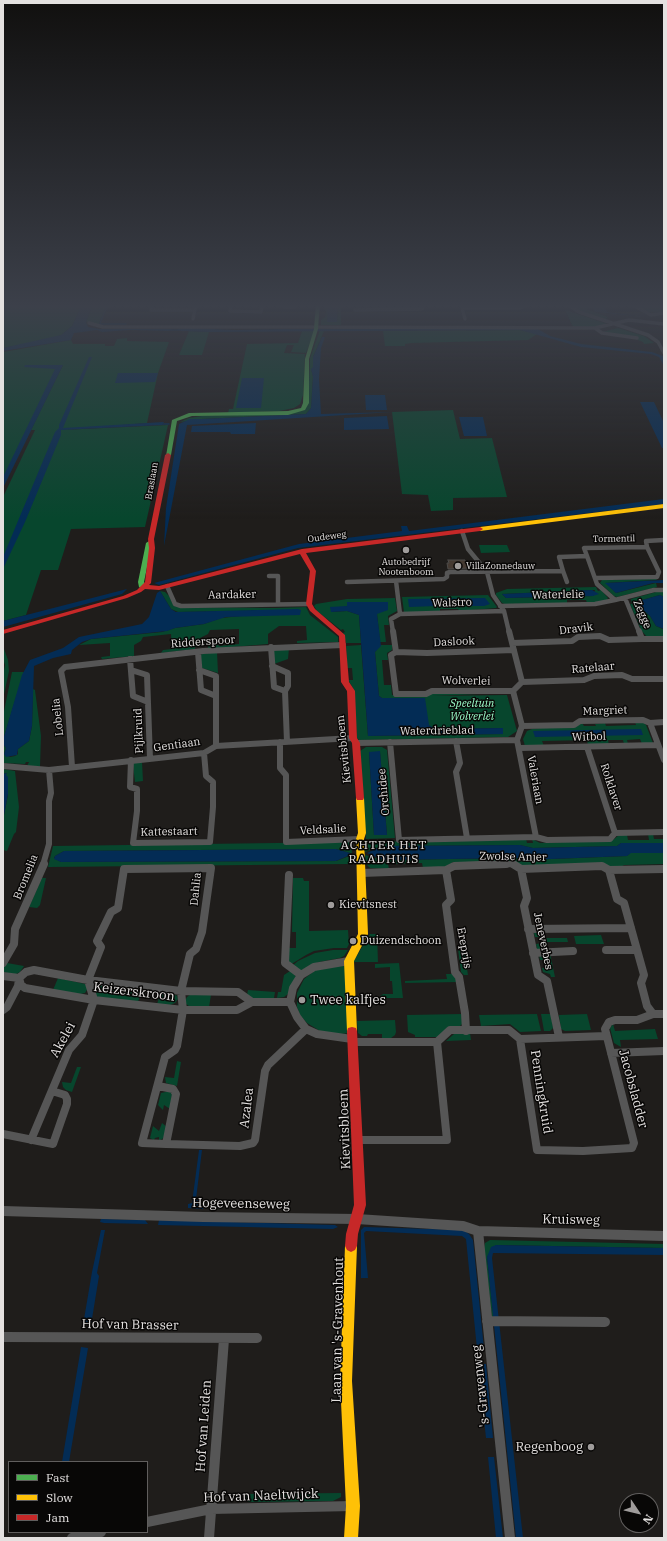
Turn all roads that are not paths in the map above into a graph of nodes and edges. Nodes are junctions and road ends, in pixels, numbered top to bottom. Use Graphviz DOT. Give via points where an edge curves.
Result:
graph roads {
  1 [pos="306,376"];
  2 [pos="664,506"];
  3 [pos="462,531"];
  4 [pos="664,540"];
  5 [pos="646,547"];
  6 [pos="302,551"];
  7 [pos="587,556"];
  8 [pos="563,571"];
  9 [pos="487,572"];
  10 [pos="269,576"];
  11 [pos="595,578"];
  12 [pos="396,581"];
  13 [pos="347,582"];
  14 [pos="567,582"];
  15 [pos="167,586"];
  16 [pos="142,587"];
  17 [pos="664,590"];
  18 [pos="625,598"];
  19 [pos="615,600"];
  20 [pos="278,604"];
  21 [pos="310,604"];
  22 [pos="500,606"];
  23 [pos="504,611"];
  24 [pos="400,614"];
  25 [pos="3,632"];
  26 [pos="642,639"];
  27 [pos="664,639"];
  28 [pos="512,643"];
  29 [pos="343,645"];
  30 [pos="271,647"];
  31 [pos="514,650"];
  32 [pos="198,652"];
  33 [pos="396,652"];
  34 [pos="130,659"];
  35 [pos="272,666"];
  36 [pos="65,667"];
  37 [pos="131,670"];
  38 [pos="200,670"];
  39 [pos="664,679"];
  40 [pos="522,682"];
  41 [pos="285,691"];
  42 [pos="513,691"];
  43 [pos="216,696"];
  44 [pos="148,702"];
  45 [pos="664,722"];
  46 [pos="650,723"];
  47 [pos="522,726"];
  48 [pos="517,740"];
  49 [pos="355,741"];
  50 [pos="456,741"];
  51 [pos="280,742"];
  52 [pos="287,742"];
  53 [pos="390,742"];
  54 [pos="658,745"];
  55 [pos="216,746"];
  56 [pos="587,747"];
  57 [pos="520,748"];
  58 [pos="204,753"];
  59 [pos="150,759"];
  60 [pos="130,760"];
  61 [pos="664,760"];
  62 [pos="3,766"];
  63 [pos="72,767"];
  64 [pos="48,770"];
  65 [pos="664,832"];
  66 [pos="615,833"];
  67 [pos="536,837"];
  68 [pos="468,838"];
  69 [pos="360,839"];
  70 [pos="399,840"];
  71 [pos="521,869"];
  72 [pos="664,869"];
  73 [pos="446,870"];
  74 [pos="609,870"];
  75 [pos="362,872"];
  76 [pos="289,875"];
  77 [pos="631,928"];
  78 [pos="528,930"];
  79 [pos="606,950"];
  80 [pos="637,950"];
  81 [pos="573,951"];
  82 [pos="533,953"];
  83 [pos="348,961"];
  84 [pos="3,963"];
  85 [pos="301,975"];
  86 [pos="3,976"];
  87 [pos="19,978"];
  88 [pos="88,980"];
  89 [pos="181,991"];
  90 [pos="94,1000"];
  91 [pos="252,1002"];
  92 [pos="290,1002"];
  93 [pos="3,1010"];
  94 [pos="183,1010"];
  95 [pos="653,1014"];
  96 [pos="664,1014"];
  97 [pos="306,1029"];
  98 [pos="466,1031"];
  99 [pos="606,1036"];
  100 [pos="559,1037"];
  101 [pos="520,1039"];
  102 [pos="353,1040"];
  103 [pos="437,1042"];
  104 [pos="664,1051"];
  105 [pos="611,1053"];
  106 [pos="158,1086"];
  107 [pos="52,1091"];
  108 [pos="3,1134"];
  109 [pos="31,1140"];
  110 [pos="358,1140"];
  111 [pos="166,1144"];
  112 [pos="632,1148"];
  113 [pos="3,1211"];
  114 [pos="357,1219"];
  115 [pos="478,1231"];
  116 [pos="664,1236"];
  117 [pos="487,1321"];
  118 [pos="605,1322"];
  119 [pos="3,1337"];
  120 [pos="257,1338"];
  121 [pos="224,1339"];
  122 [pos="353,1506"];
  123 [pos="211,1509"];
  124 [pos="148,1522"];
  125 [pos="96,1533"];
  126 [pos="72,1538"];
  127 [pos="209,1538"];
  128 [pos="351,1538"];
  129 [pos="510,1538"];
  1 -- 16 [label="street, Braslaan" via="305,399 298,408 278,413 199,415 183,419 173,426 151,539 150,581"];
  2 -- 3 [label="street, Oudeweg"];
  3 -- 6 [label="street, Oudeweg"];
  3 -- 9 [label="street" via="468,549"];
  4 -- 5 [label="street, Tormentil" via="646,541"];
  5 -- 7 [label="street, Tormentil" via="584,548"];
  5 -- 11 [label="street, Waterlelie" via="659,572 657,577"];
  6 -- 15 [label="street, Oudeweg"];
  6 -- 21 [label="street" via="313,571"];
  7 -- 8 [label="street, Tormentil" via="559,557"];
  7 -- 11 [label="street"];
  8 -- 9 [label="street"];
  8 -- 14 [label="street, Tormentil"];
  9 -- 12 [label="street" via="450,572 444,579"];
  9 -- 22 [label="street" via="493,595"];
  10 -- 20 [label="street" via="278,576"];
  11 -- 19 [label="street" via="597,584"];
  12 -- 13 [label="street"];
  12 -- 24 [label="street"];
  15 -- 16 [label="street, Oudeweg"];
  15 -- 20 [label="street, Aardaker" via="177,606"];
  16 -- 25 [label="street" via="126,597"];
  17 -- 18 [label="street" via="654,590"];
  18 -- 19 [label="street, Waterlelie"];
  18 -- 26 [label="street, Zegge"];
  19 -- 22 [label="street, Waterlelie" via="595,604"];
  20 -- 21 [label="street, Aardaker"];
  21 -- 29 [label="street, Kievitsbloem" via="312,610 342,635"];
  22 -- 23 [label="street"];
  23 -- 24 [label="street, Walstro"];
  23 -- 28 [label="street"];
  24 -- 33 [label="street" via="391,619"];
  26 -- 27 [label="street, Zegge"];
  26 -- 28 [label="street, Dravik" via="608,640 600,636 578,637 572,641"];
  28 -- 31 [label="street"];
  29 -- 30 [label="street, Ridderspoor"];
  29 -- 49 [label="street, Kievitsbloem" via="345,682 351,691"];
  30 -- 32 [label="street, Ridderspoor"];
  30 -- 35 [label="street"];
  31 -- 33 [label="street, Daslook" via="471,653"];
  31 -- 40 [label="street"];
  32 -- 34 [label="street, Ridderspoor"];
  32 -- 38 [label="street"];
  33 -- 42 [label="street, Wolverlei" via="391,655 396,694 426,694 432,691"];
  34 -- 36 [label="street, Ridderspoor"];
  34 -- 37 [label="street, Pijlkruid"];
  35 -- 41 [label="street" via="274,687"];
  35 -- 41 [label="street" via="288,673 288,686"];
  36 -- 63 [label="street, Lobelia" via="61,671 68,707"];
  37 -- 44 [label="street, Pijlkruid" via="133,696"];
  37 -- 44 [label="street, Pijlkruid" via="147,675"];
  38 -- 43 [label="street" via="216,676"];
  38 -- 43 [label="street" via="200,690"];
  39 -- 40 [label="street, Ratelaar" via="632,679 622,675 594,676 584,680"];
  40 -- 42 [label="street"];
  41 -- 52 [label="street"];
  42 -- 47 [label="street"];
  43 -- 55 [label="street"];
  44 -- 59 [label="street, Pijlkruid"];
  45 -- 46 [label="street, Margriet"];
  46 -- 47 [label="street, Margriet" via="644,720 580,721 574,725"];
  46 -- 54 [label="street"];
  47 -- 48 [label="street"];
  48 -- 50 [label="street, Waterdrieblad"];
  48 -- 57 [label="street, Valeriaan"];
  49 -- 52 [label="street, Gentiaan"];
  49 -- 53 [label="street, Waterdrieblad"];
  49 -- 69 [label="street, Kievitsbloem" via="362,833"];
  50 -- 53 [label="street, Waterdrieblad"];
  50 -- 68 [label="street" via="460,763 456,772"];
  51 -- 52 [label="street, Gentiaan"];
  51 -- 55 [label="street, Gentiaan"];
  51 -- 69 [label="street, Veldsalie" via="280,768 286,775 286,842"];
  53 -- 70 [label="street, Orchidee"];
  54 -- 56 [label="street, Witbol"];
  54 -- 61 [label="street"];
  55 -- 58 [label="street, Gentiaan"];
  56 -- 57 [label="street, Witbol"];
  56 -- 66 [label="street, Rolklaver"];
  57 -- 67 [label="street, Valeriaan"];
  58 -- 59 [label="street, Gentiaan"];
  58 -- 60 [label="street, Kattestaart" via="206,776 213,782 210,842 133,843 137,789 130,787"];
  59 -- 60 [label="street, Gentiaan"];
  60 -- 63 [label="street, Gentiaan"];
  62 -- 64 [label="street, Gentiaan"];
  63 -- 64 [label="street, Gentiaan"];
  64 -- 84 [label="street, Bromelia" via="51,793 49,844 42,870 15,929 14,944"];
  65 -- 66 [label="street, Zwolse Anjer"];
  66 -- 67 [label="street, Zwolse Anjer" via="610,839 547,840"];
  67 -- 68 [label="street, Zwolse Anjer"];
  68 -- 70 [label="street, Zwolse Anjer"];
  69 -- 75 [label="street, Kievitsbloem"];
  71 -- 73 [label="street, Zwolse Anjer" via="513,864 454,866"];
  71 -- 74 [label="street, Zwolse Anjer" via="602,866"];
  71 -- 78 [label="street, Jeneverbes" via="527,898 524,906"];
  72 -- 74 [label="street, Zwolse Anjer"];
  73 -- 75 [label="street, Zwolse Anjer"];
  73 -- 98 [label="street, Ereprijs" via="451,900 446,906"];
  74 -- 77 [label="street" via="617,899 624,902"];
  75 -- 83 [label="street, Kievitsbloem" via="363,934"];
  76 -- 85 [label="street" via="285,963"];
  77 -- 78 [label="street"];
  77 -- 80 [label="street"];
  78 -- 82 [label="street, Jeneverbes"];
  79 -- 80 [label="street"];
  80 -- 95 [label="street" via="644,975 640,983 647,1006"];
  81 -- 82 [label="street"];
  82 -- 100 [label="street, Jeneverbes" via="538,975 547,981"];
  83 -- 85 [label="street" via="314,967"];
  83 -- 102 [label="street, Kievitsbloem"];
  85 -- 92 [label="street" via="293,988"];
  86 -- 87 [label="street"];
  87 -- 88 [label="street, Keizerskroon" via="34,970"];
  87 -- 90 [label="street, Keizerskroon" via="25,988"];
  87 -- 93 [label="street" via="18,986"];
  88 -- 89 [label="street, Keizerskroon"];
  88 -- 89 [label="street, Dahlia" via="101,947 97,942 111,912 118,908 124,869 211,868 202,932 196,949 190,954"];
  88 -- 90 [label="street"];
  89 -- 91 [label="street, Keizerskroon" via="238,992"];
  89 -- 94 [label="street"];
  90 -- 94 [label="street, Keizerskroon"];
  90 -- 107 [label="street, Akelei" via="82,1035 69,1050"];
  91 -- 92 [label="street, Keizerskroon"];
  91 -- 94 [label="street, Keizerskroon" via="237,1010"];
  92 -- 97 [label="street"];
  94 -- 106 [label="street" via="175,1050 165,1057"];
  95 -- 96 [label="street"];
  95 -- 99 [label="street" via="637,1020 609,1022 605,1029"];
  97 -- 102 [label="street" via="317,1034"];
  97 -- 111 [label="street, Azalea" via="268,1065 265,1071 253,1143 240,1146"];
  98 -- 101 [label="street" via="509,1030"];
  98 -- 103 [label="street" via="450,1030"];
  99 -- 100 [label="street"];
  99 -- 105 [label="street, Jacobsladder"];
  100 -- 101 [label="street"];
  101 -- 112 [label="street, Penningkruid" via="537,1150"];
  102 -- 103 [label="street"];
  102 -- 110 [label="street, Kievitsbloem"];
  103 -- 110 [label="street" via="447,1140"];
  104 -- 105 [label="street"];
  105 -- 112 [label="street, Jacobsladder" via="634,1143"];
  106 -- 111 [label="street" via="173,1089 176,1094"];
  106 -- 111 [label="street" via="142,1144"];
  107 -- 109 [label="street, Akelei"];
  107 -- 109 [label="street" via="65,1095 67,1099 53,1144"];
  108 -- 109 [label="street"];
  110 -- 114 [label="street, Kievitsbloem" via="360,1205"];
  113 -- 114 [label="street, Hogeveenseweg"];
  114 -- 115 [label="street, Hogeveenseweg" via="463,1226"];
  114 -- 122 [label="street, Laan van 's-Gravenhout" via="352,1241 346,1381"];
  115 -- 116 [label="street, Kruisweg"];
  115 -- 117 [label="street, 's-Gravenweg"];
  117 -- 118 [label="street"];
  117 -- 129 [label="street, 's-Gravenweg"];
  119 -- 121 [label="street, Hof van Brasser"];
  120 -- 121 [label="street, Hof van Brasser"];
  121 -- 123 [label="street, Hof van Leiden"];
  122 -- 123 [label="street, Hof van Naeltwijck"];
  122 -- 128 [label="street, Laan van 's-Gravenhout"];
  123 -- 124 [label="street, Hof van Naeltwijck"];
  123 -- 127 [label="street, Hof van Leiden"];
  125 -- 126 [label="street"];
}
